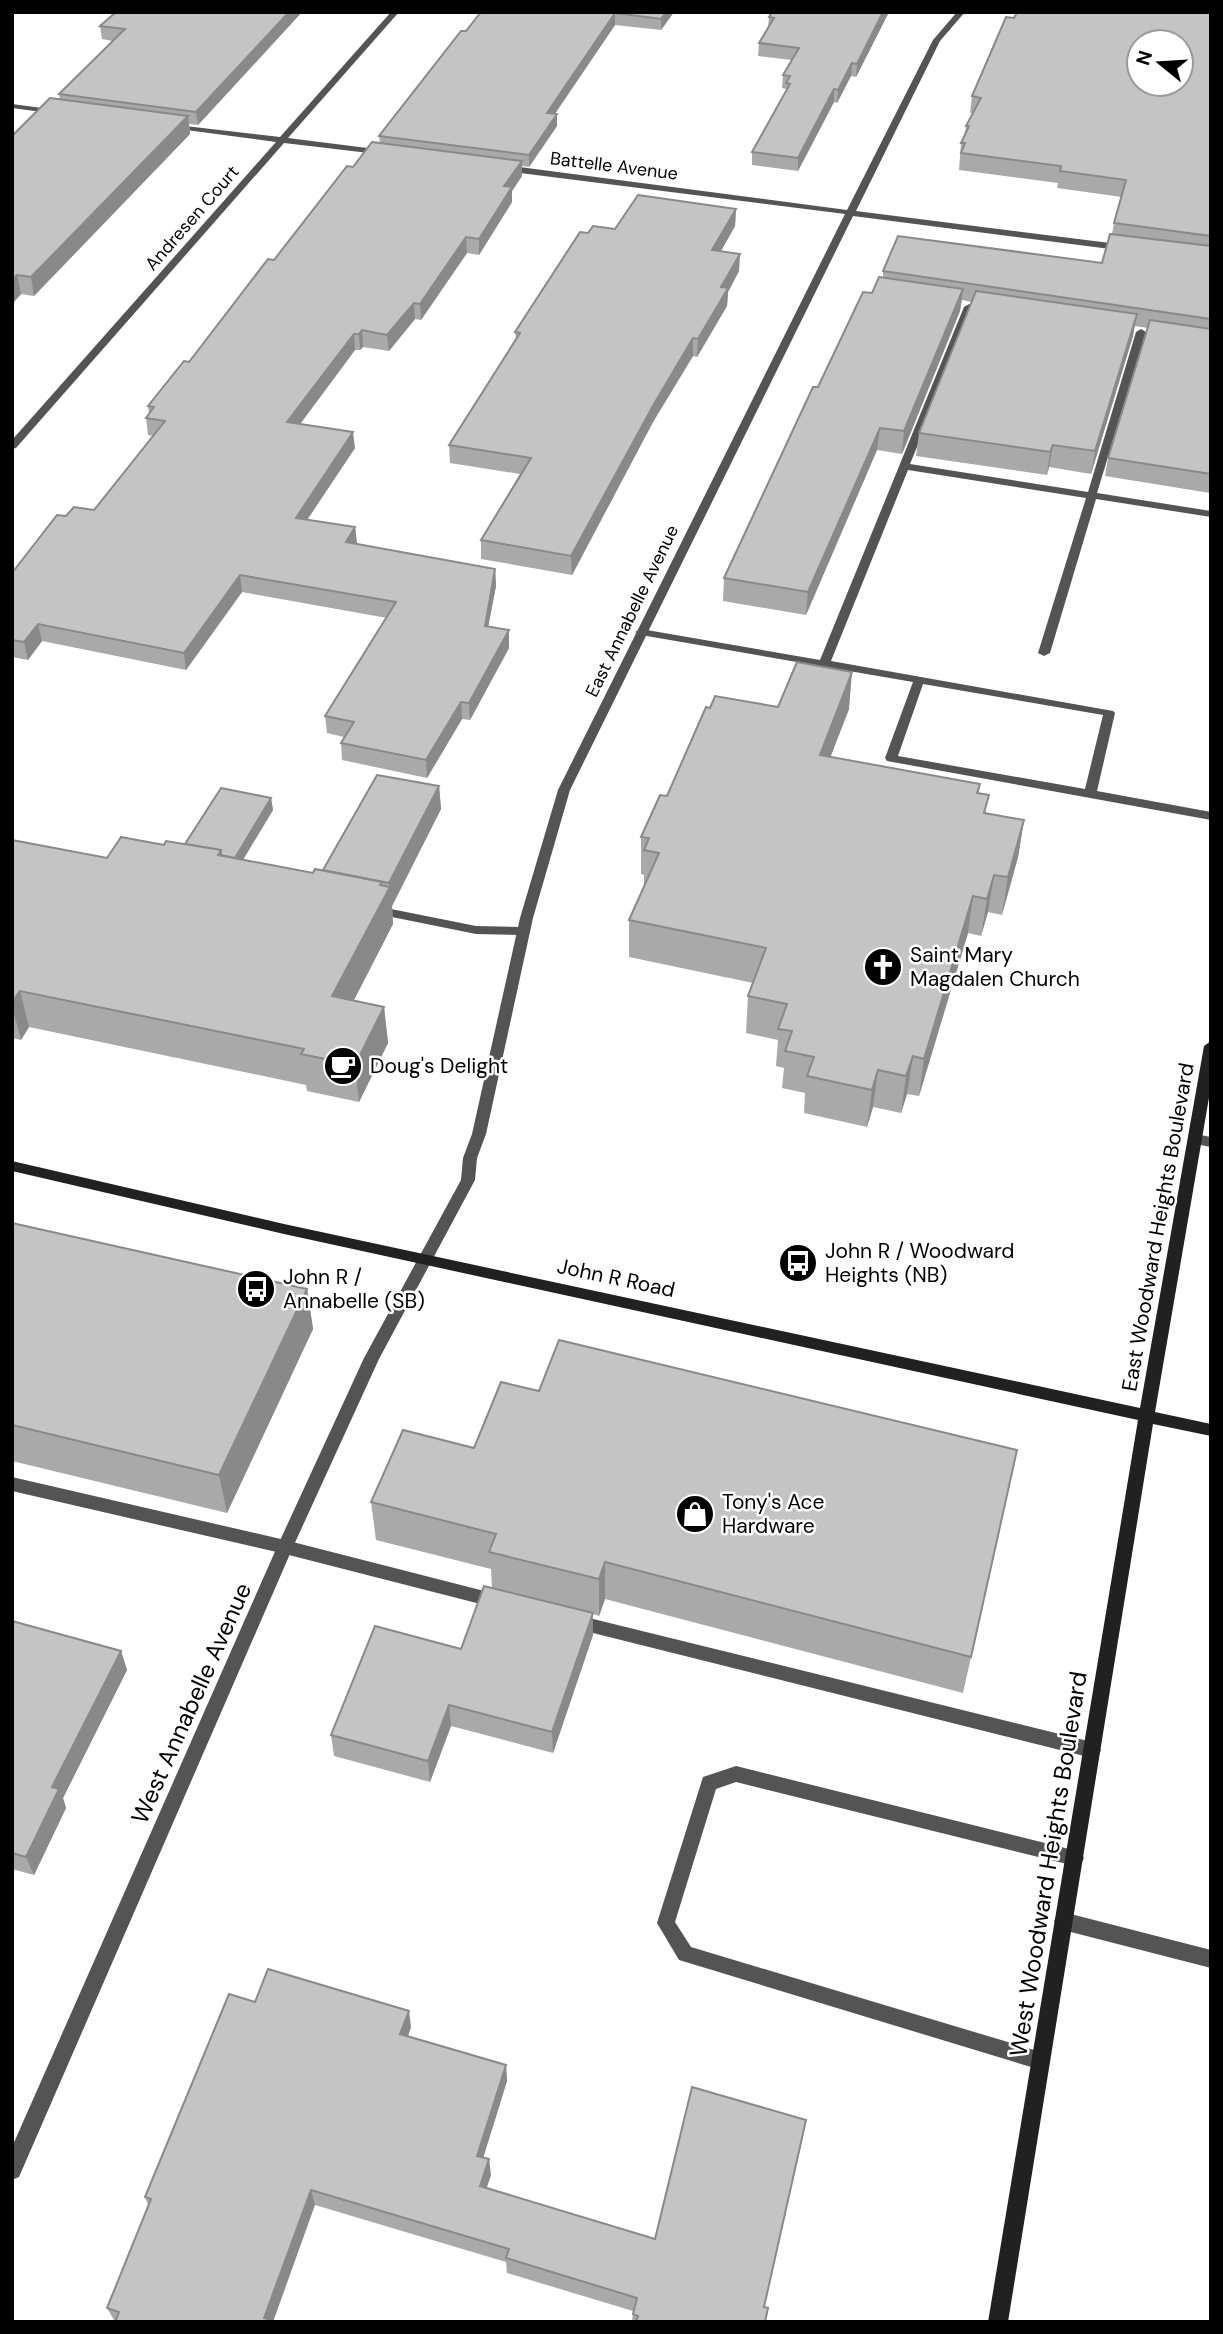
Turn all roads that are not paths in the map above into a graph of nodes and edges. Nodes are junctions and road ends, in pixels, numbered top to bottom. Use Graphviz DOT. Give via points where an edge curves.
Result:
graph roads {
  1 [pos="395,12"];
  2 [pos="961,12"];
  3 [pos="12,106"];
  4 [pos="68,113"];
  5 [pos="165,125"];
  6 [pos="282,140"];
  7 [pos="400,155"];
  8 [pos="497,167"];
  9 [pos="849,212"];
  10 [pos="1143,250"];
  11 [pos="957,305"];
  12 [pos="969,307"];
  13 [pos="982,309"];
  14 [pos="1128,330"];
  15 [pos="12,446"];
  16 [pos="904,466"];
  17 [pos="1092,496"];
  18 [pos="1211,514"];
  19 [pos="641,632"];
  20 [pos="1044,653"];
  21 [pos="824,664"];
  22 [pos="919,680"];
  23 [pos="1090,794"];
  24 [pos="1211,816"];
  25 [pos="357,906"];
  26 [pos="522,931"];
  27 [pos="1211,1046"];
  28 [pos="1203,1140"];
  29 [pos="12,1166"];
  30 [pos="424,1259"];
  31 [pos="1147,1415"];
  32 [pos="1211,1430"];
  33 [pos="12,1484"];
  34 [pos="285,1547"];
  35 [pos="507,1604"];
  36 [pos="560,1617"];
  37 [pos="1092,1750"];
  38 [pos="1075,1858"];
  39 [pos="1063,1922"];
  40 [pos="1211,1959"];
  41 [pos="1041,2061"];
  42 [pos="12,2171"];
  43 [pos="998,2322"];
  1 -- 6 [label="street, Andresen Court"];
  2 -- 9 [label="street, East Annabelle Avenue" via="937,40"];
  3 -- 4 [label="street"];
  5 -- 6 [label="street"];
  6 -- 7 [label="street"];
  6 -- 15 [label="street, Andresen Court"];
  8 -- 9 [label="street, Battelle Avenue"];
  9 -- 10 [label="street, Battelle Avenue"];
  9 -- 19 [label="street, East Annabelle Avenue"];
  11 -- 12 [label="street"];
  12 -- 13 [label="street"];
  12 -- 16 [label="street"];
  14 -- 17 [label="street" via="1147,333"];
  16 -- 17 [label="street"];
  16 -- 21 [label="street"];
  17 -- 18 [label="street"];
  17 -- 20 [label="street"];
  19 -- 21 [label="street"];
  19 -- 26 [label="street, East Annabelle Avenue" via="564,790 539,860"];
  21 -- 22 [label="street"];
  22 -- 23 [label="street" via="1109,713"];
  22 -- 23 [label="street" via="891,758"];
  23 -- 24 [label="street"];
  25 -- 26 [label="street" via="475,930"];
  26 -- 30 [label="street, East Annabelle Avenue" via="468,1180"];
  27 -- 28 [label="street, East Woodward Heights Boulevard"];
  28 -- 31 [label="street, East Woodward Heights Boulevard"];
  29 -- 30 [label="street, John R Road"];
  30 -- 31 [label="street, John R Road"];
  30 -- 34 [label="street, West Annabelle Avenue" via="372,1358"];
  31 -- 32 [label="street, John R Road"];
  31 -- 37 [label="street, West Woodward Heights Boulevard"];
  33 -- 34 [label="street"];
  34 -- 35 [label="street"];
  34 -- 42 [label="street, West Annabelle Avenue"];
  36 -- 37 [label="street"];
  37 -- 38 [label="street, West Woodward Heights Boulevard"];
  38 -- 39 [label="street, West Woodward Heights Boulevard"];
  38 -- 41 [label="street" via="736,1774 709,1783 666,1923 685,1954"];
  39 -- 40 [label="street"];
  39 -- 41 [label="street, West Woodward Heights Boulevard"];
  41 -- 43 [label="street, West Woodward Heights Boulevard"];
}
